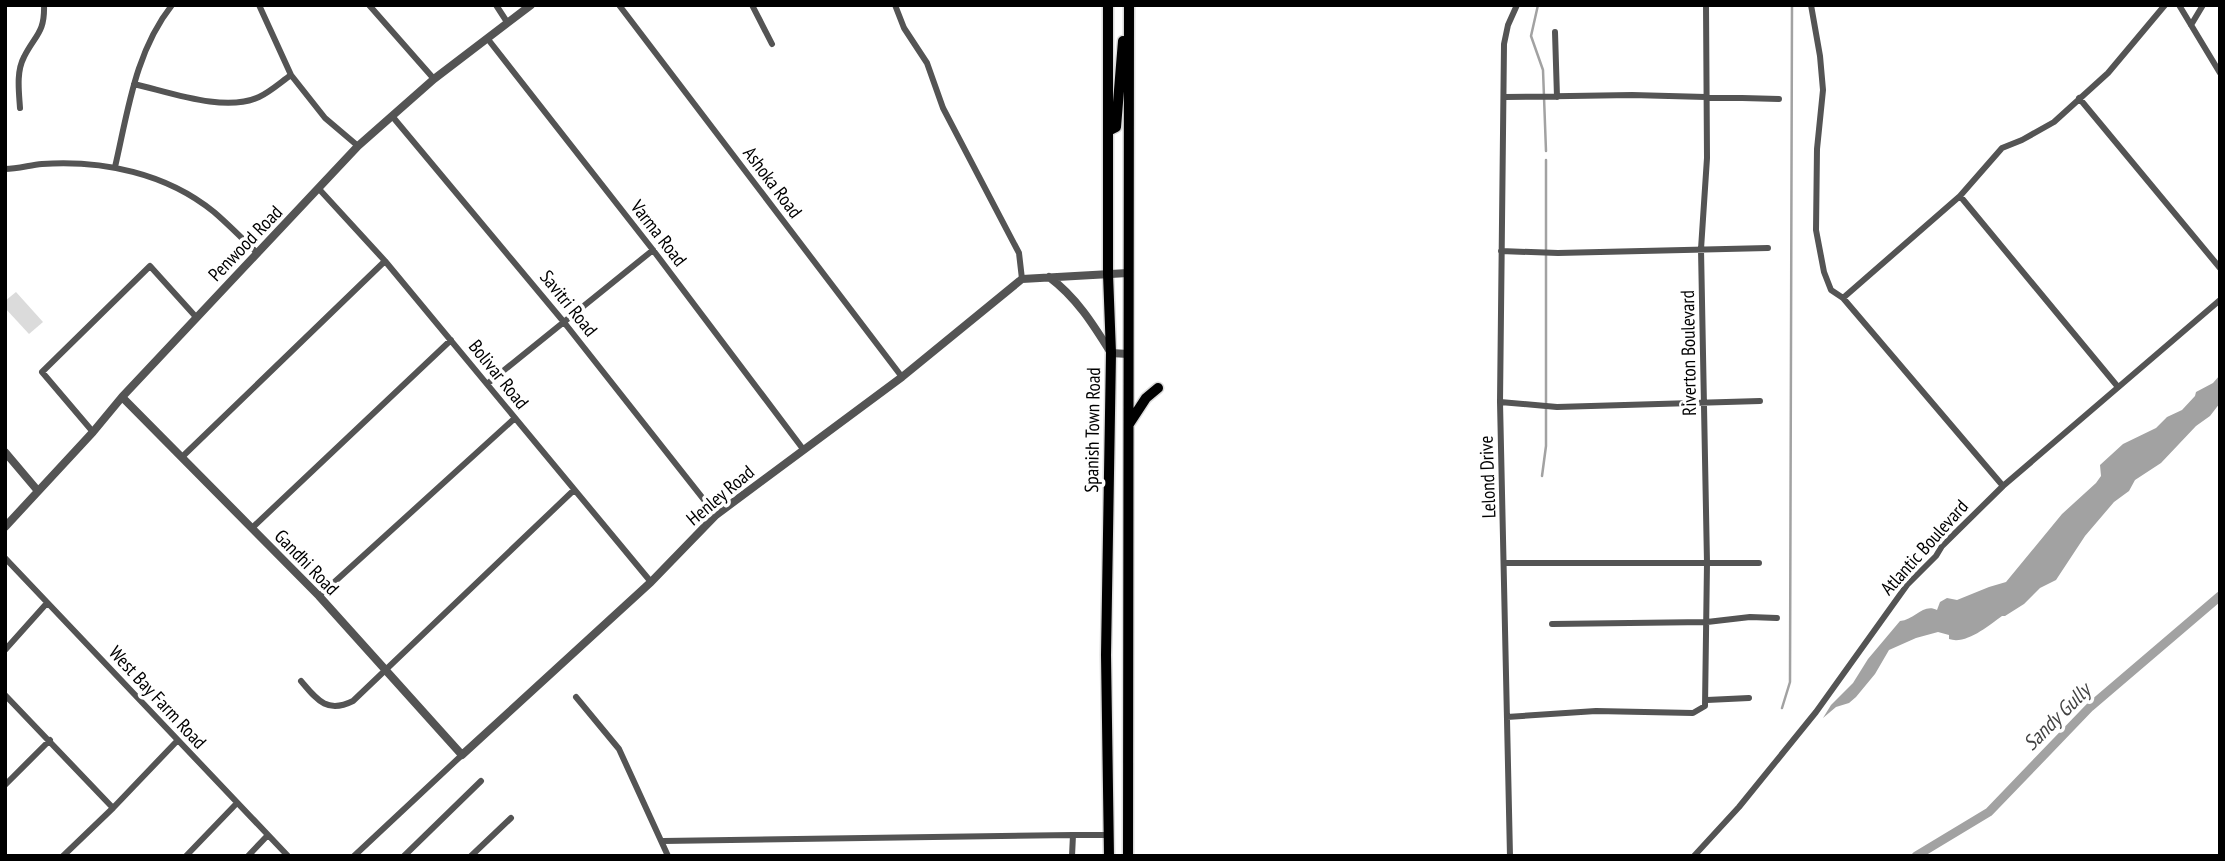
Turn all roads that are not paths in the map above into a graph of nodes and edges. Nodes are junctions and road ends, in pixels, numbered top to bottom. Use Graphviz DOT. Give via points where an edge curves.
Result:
graph roads {
  1 [pos="44,5"];
  2 [pos="172,5"];
  3 [pos="259,5"];
  4 [pos="369,5"];
  5 [pos="496,5"];
  6 [pos="531,5"];
  7 [pos="620,5"];
  8 [pos="752,5"];
  9 [pos="895,5"];
  10 [pos="1108,5"];
  11 [pos="1127,5"];
  12 [pos="1517,5"];
  13 [pos="1706,5"];
  14 [pos="1811,5"];
  15 [pos="2165,5"];
  16 [pos="2179,5"];
  17 [pos="2203,5"];
  18 [pos="507,22"];
  19 [pos="2190,25"];
  20 [pos="1555,32"];
  21 [pos="487,38"];
  22 [pos="772,44"];
  23 [pos="2220,73"];
  24 [pos="291,75"];
  25 [pos="434,79"];
  26 [pos="134,84"];
  27 [pos="1504,97"];
  28 [pos="1557,97"];
  29 [pos="1706,98"];
  30 [pos="2079,99"];
  31 [pos="1779,100"];
  32 [pos="20,108"];
  33 [pos="392,116"];
  34 [pos="1108,131"];
  35 [pos="358,146"];
  36 [pos="115,167"];
  37 [pos="5,169"];
  38 [pos="319,189"];
  39 [pos="1960,196"];
  40 [pos="1768,248"];
  41 [pos="1701,249"];
  42 [pos="653,250"];
  43 [pos="1501,251"];
  44 [pos="257,253"];
  45 [pos="385,261"];
  46 [pos="2220,268"];
  47 [pos="1128,273"];
  48 [pos="1108,274"];
  49 [pos="1049,277"];
  50 [pos="1022,279"];
  51 [pos="1843,298"];
  52 [pos="2220,300"];
  53 [pos="197,317"];
  54 [pos="564,321"];
  55 [pos="451,340"];
  56 [pos="1111,353"];
  57 [pos="1128,354"];
  58 [pos="902,377"];
  59 [pos="487,384"];
  60 [pos="2118,387"];
  61 [pos="1158,388"];
  62 [pos="122,397"];
  63 [pos="1760,401"];
  64 [pos="1500,402"];
  65 [pos="1705,402"];
  66 [pos="515,418"];
  67 [pos="1128,426"];
  68 [pos="93,432"];
  69 [pos="803,449"];
  70 [pos="5,452"];
  71 [pos="182,457"];
  72 [pos="2003,486"];
  73 [pos="574,490"];
  74 [pos="38,491"];
  75 [pos="716,515"];
  76 [pos="5,527"];
  77 [pos="252,528"];
  78 [pos="5,558"];
  79 [pos="1505,562"];
  80 [pos="1707,563"];
  81 [pos="1759,563"];
  82 [pos="651,582"];
  83 [pos="319,596"];
  84 [pos="47,603"];
  85 [pos="1777,618"];
  86 [pos="1707,622"];
  87 [pos="1552,624"];
  88 [pos="5,650"];
  89 [pos="1127,654"];
  90 [pos="1106,655"];
  91 [pos="387,671"];
  92 [pos="301,681"];
  93 [pos="5,695"];
  94 [pos="576,697"];
  95 [pos="1749,698"];
  96 [pos="1707,700"];
  97 [pos="1507,717"];
  98 [pos="50,740"];
  99 [pos="177,741"];
  100 [pos="462,755"];
  101 [pos="481,781"];
  102 [pos="5,785"];
  103 [pos="237,803"];
  104 [pos="113,808"];
  105 [pos="511,818"];
  106 [pos="268,835"];
  107 [pos="1073,835"];
  108 [pos="1108,835"];
  109 [pos="663,841"];
  110 [pos="63,856"];
  111 [pos="186,856"];
  112 [pos="248,856"];
  113 [pos="288,856"];
  114 [pos="354,856"];
  115 [pos="404,856"];
  116 [pos="471,856"];
  117 [pos="668,856"];
  118 [pos="1072,856"];
  119 [pos="1109,856"];
  120 [pos="1128,856"];
  121 [pos="1510,856"];
  122 [pos="1694,856"];
  1 -- 32 [label="street" via="40,34 23,58"];
  2 -- 26 [label="street" via="150,38"];
  3 -- 24 [label="street"];
  4 -- 25 [label="street"];
  5 -- 18 [label="street"];
  6 -- 18 [label="street, Penwood Road"];
  7 -- 58 [label="street, Ashoka Road"];
  8 -- 22 [label="street"];
  9 -- 50 [label="street" via="1019,253"];
  10 -- 34 [label="highway, Spanish Town Road"];
  11 -- 34 [label="highway" via="1116,127"];
  11 -- 47 [label="highway, Spanish Town Road"];
  12 -- 27 [label="street, Lelond Drive" via="1504,44"];
  13 -- 29 [label="street, Riverton Boulevard"];
  14 -- 51 [label="street" via="1823,90 1816,230 1824,272 1832,290"];
  15 -- 30 [label="street" via="2108,73"];
  16 -- 19 [label="street"];
  17 -- 19 [label="street"];
  18 -- 21 [label="street, Penwood Road"];
  19 -- 23 [label="street"];
  20 -- 28 [label="street"];
  21 -- 25 [label="street, Penwood Road"];
  21 -- 42 [label="street, Varma Road"];
  24 -- 26 [label="street" via="258,98 232,104"];
  24 -- 35 [label="street" via="325,118"];
  25 -- 33 [label="street, Penwood Road"];
  26 -- 36 [label="street"];
  27 -- 28 [label="street"];
  27 -- 43 [label="street, Lelond Drive"];
  28 -- 29 [label="street"];
  29 -- 31 [label="street"];
  29 -- 41 [label="street, Riverton Boulevard"];
  30 -- 39 [label="street" via="2054,122 2002,148"];
  30 -- 46 [label="street"];
  33 -- 35 [label="street, Penwood Road"];
  33 -- 54 [label="street, Savitri Road"];
  34 -- 48 [label="highway, Spanish Town Road"];
  35 -- 38 [label="street, Penwood Road"];
  36 -- 37 [label="street" via="42,164"];
  36 -- 44 [label="street" via="163,181 190,195"];
  38 -- 44 [label="street, Penwood Road"];
  38 -- 45 [label="street, Bolivar Road"];
  39 -- 51 [label="street"];
  39 -- 60 [label="street"];
  40 -- 41 [label="street"];
  41 -- 43 [label="street"];
  41 -- 65 [label="street, Riverton Boulevard"];
  42 -- 54 [label="street"];
  42 -- 69 [label="street, Varma Road"];
  43 -- 64 [label="street, Lelond Drive"];
  44 -- 53 [label="street, Penwood Road"];
  45 -- 55 [label="street, Bolivar Road"];
  45 -- 71 [label="street"];
  47 -- 48 [label="street"];
  47 -- 57 [label="highway, Spanish Town Road"];
  48 -- 49 [label="street"];
  48 -- 56 [label="highway, Spanish Town Road"];
  49 -- 50 [label="street"];
  49 -- 56 [label="street" via="1079,305"];
  50 -- 58 [label="street, Henley Road"];
  51 -- 72 [label="street"];
  52 -- 60 [label="street, Atlantic Boulevard"];
  53 -- 62 [label="street, Penwood Road"];
  53 -- 68 [label="street" via="150,266 43,372"];
  54 -- 59 [label="street"];
  54 -- 75 [label="street, Savitri Road"];
  55 -- 59 [label="street, Bolivar Road"];
  55 -- 77 [label="street"];
  56 -- 57 [label="street"];
  56 -- 90 [label="highway, Spanish Town Road"];
  57 -- 67 [label="highway, Spanish Town Road"];
  58 -- 69 [label="street, Henley Road"];
  59 -- 66 [label="street, Bolivar Road"];
  60 -- 72 [label="street, Atlantic Boulevard"];
  61 -- 67 [label="highway"];
  62 -- 68 [label="street, Penwood Road"];
  62 -- 71 [label="street, Gandhi Road"];
  63 -- 65 [label="street"];
  64 -- 65 [label="street" via="1557,407"];
  64 -- 79 [label="street, Lelond Drive"];
  65 -- 80 [label="street, Riverton Boulevard"];
  66 -- 73 [label="street, Bolivar Road"];
  66 -- 83 [label="street"];
  67 -- 89 [label="highway, Spanish Town Road"];
  68 -- 74 [label="street, Penwood Road"];
  69 -- 75 [label="street, Henley Road"];
  70 -- 74 [label="street"];
  71 -- 77 [label="street, Gandhi Road"];
  72 -- 122 [label="street, Atlantic Boulevard" via="1907,585 1816,712"];
  73 -- 82 [label="street, Bolivar Road"];
  73 -- 91 [label="street"];
  74 -- 76 [label="street, Penwood Road"];
  75 -- 82 [label="street, Henley Road"];
  77 -- 83 [label="street, Gandhi Road"];
  78 -- 84 [label="street, West Bay Farm Road"];
  79 -- 80 [label="street"];
  79 -- 97 [label="street, Lelond Drive"];
  80 -- 81 [label="street"];
  80 -- 86 [label="street, Riverton Boulevard"];
  82 -- 100 [label="street, Henley Road"];
  83 -- 91 [label="street, Gandhi Road"];
  84 -- 88 [label="street"];
  84 -- 99 [label="street, West Bay Farm Road"];
  85 -- 86 [label="street"];
  86 -- 87 [label="street"];
  86 -- 96 [label="street, Riverton Boulevard"];
  89 -- 90 [label="highway"];
  89 -- 120 [label="highway, Spanish Town Road"];
  90 -- 108 [label="highway, Spanish Town Road"];
  91 -- 92 [label="street" via="342,706 318,700"];
  91 -- 100 [label="street, Gandhi Road"];
  93 -- 98 [label="street"];
  94 -- 109 [label="street" via="620,749"];
  95 -- 96 [label="street"];
  96 -- 97 [label="street" via="1700,711 1692,713 1597,711"];
  97 -- 121 [label="street, Lelond Drive"];
  98 -- 102 [label="street"];
  98 -- 104 [label="street"];
  99 -- 103 [label="street, West Bay Farm Road"];
  99 -- 104 [label="street"];
  100 -- 114 [label="street, Henley Road"];
  101 -- 115 [label="street"];
  103 -- 106 [label="street, West Bay Farm Road"];
  103 -- 111 [label="street"];
  104 -- 110 [label="street"];
  105 -- 116 [label="street"];
  106 -- 112 [label="street"];
  106 -- 113 [label="street, West Bay Farm Road"];
  107 -- 108 [label="street"];
  107 -- 109 [label="street"];
  107 -- 118 [label="street"];
  108 -- 119 [label="highway, Spanish Town Road"];
  109 -- 117 [label="street"];
}
